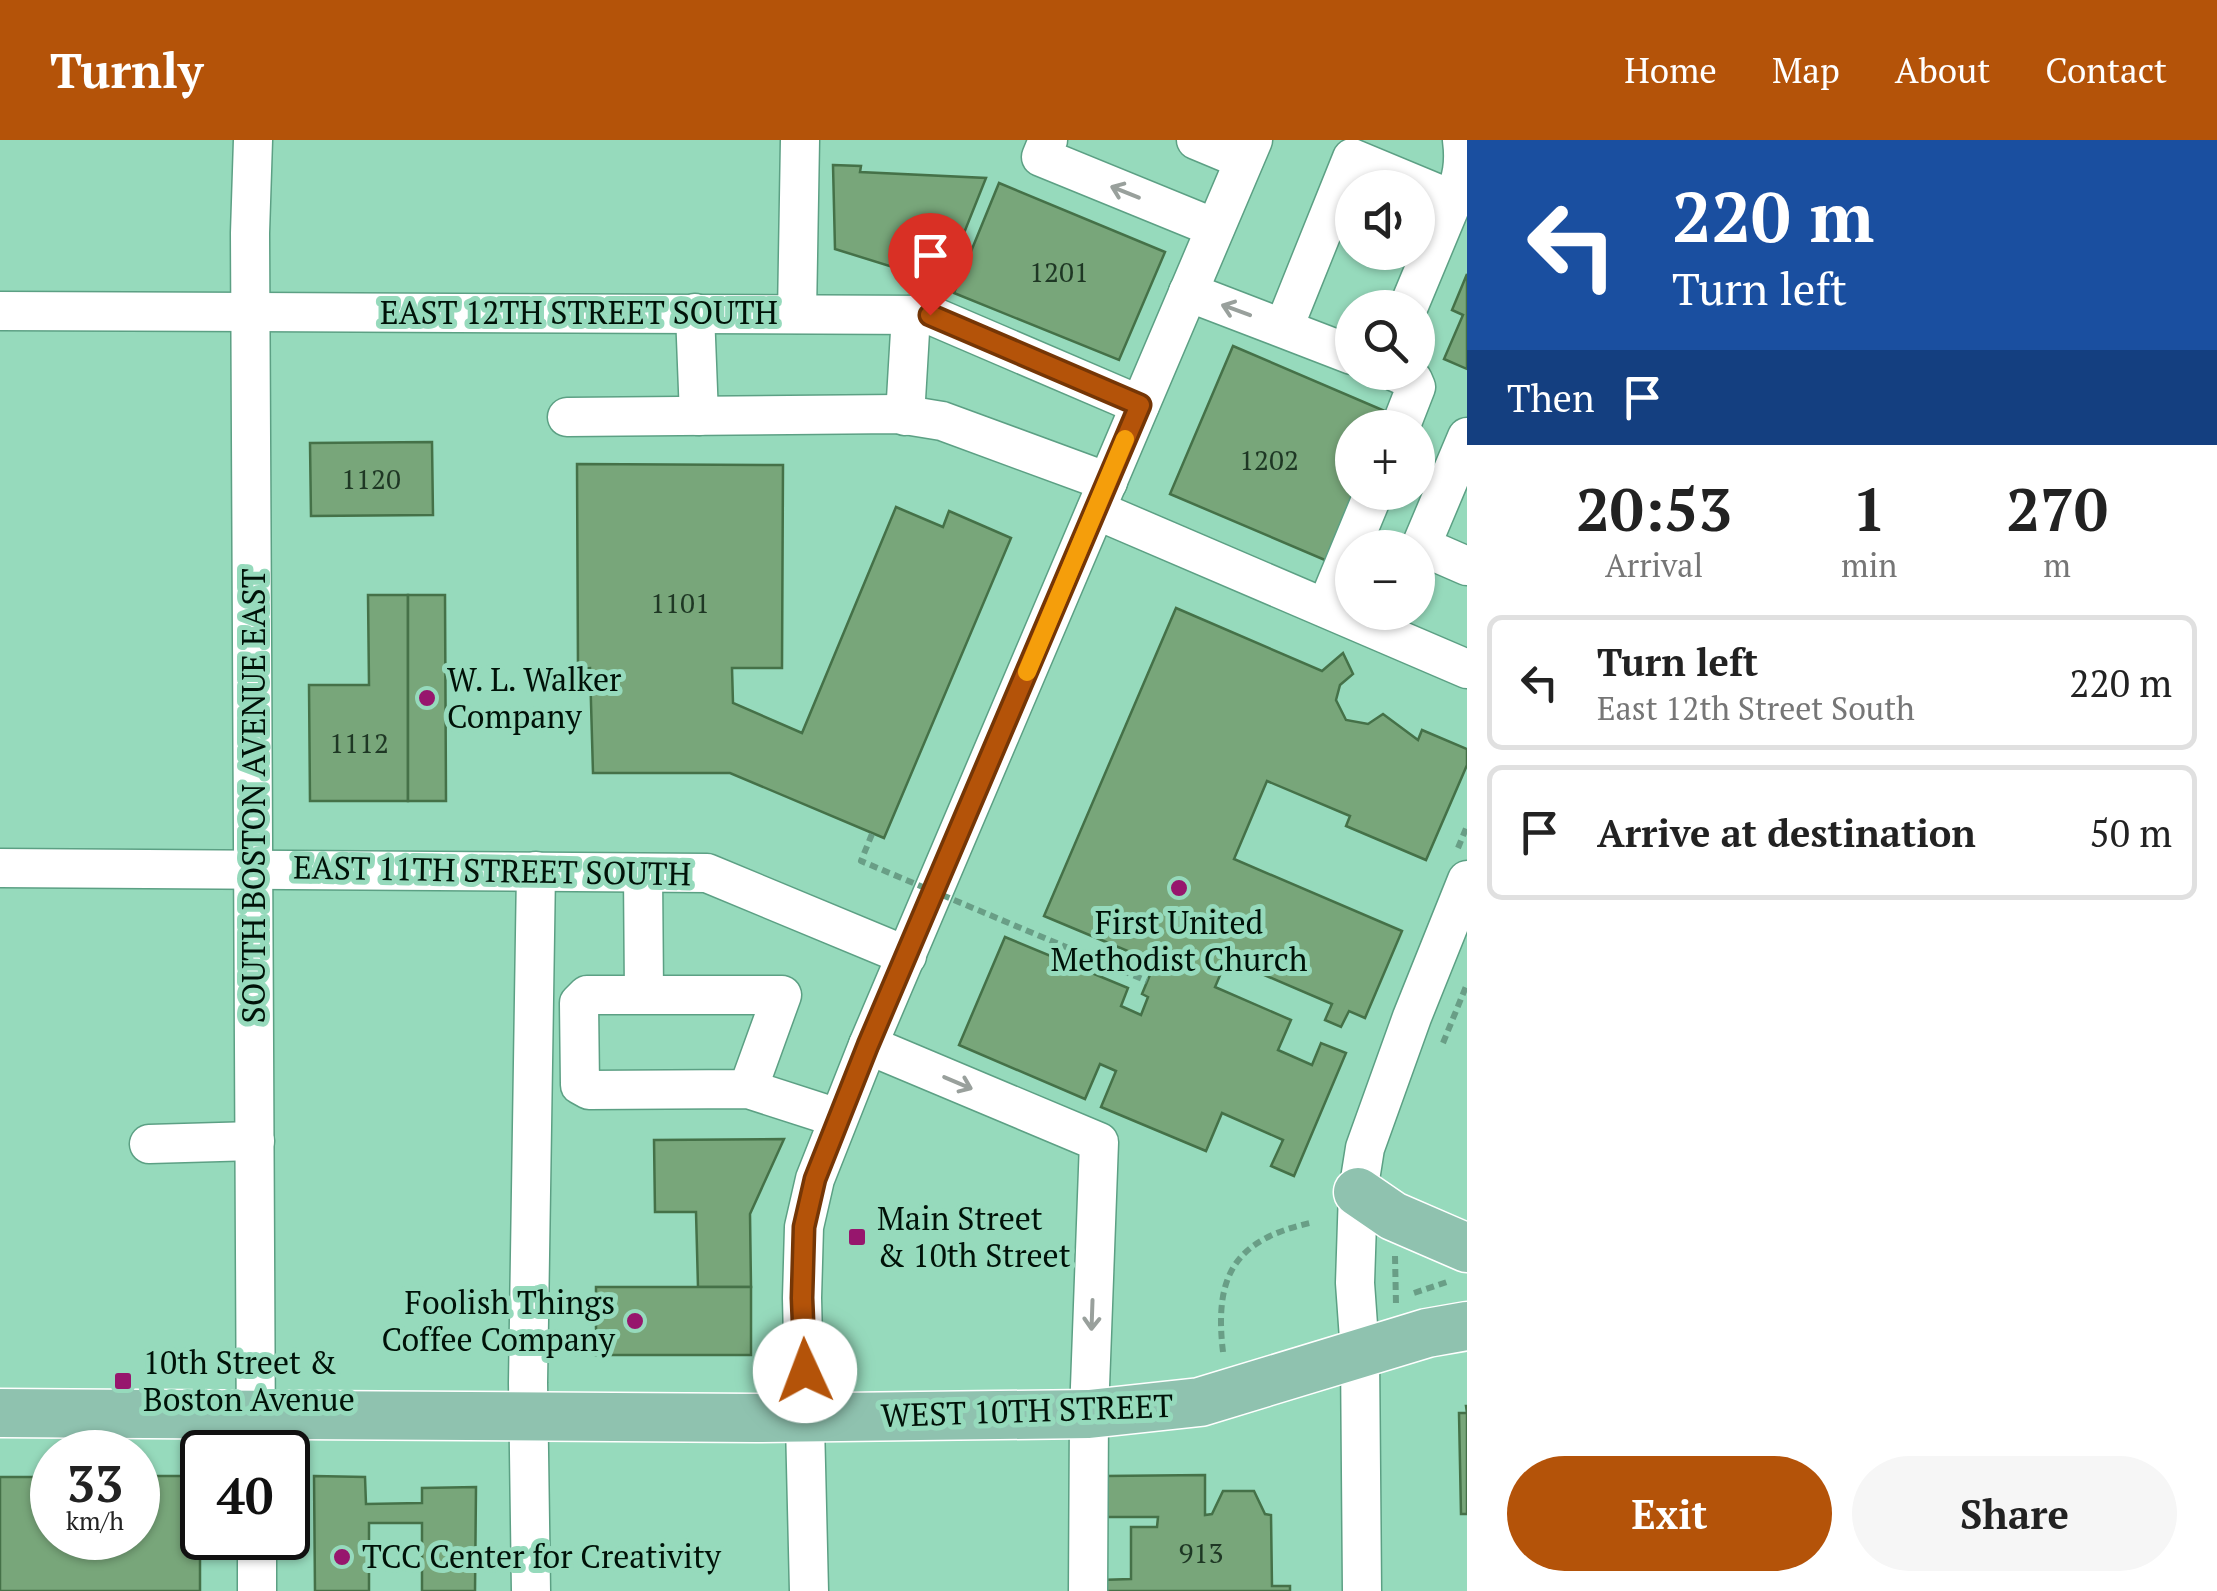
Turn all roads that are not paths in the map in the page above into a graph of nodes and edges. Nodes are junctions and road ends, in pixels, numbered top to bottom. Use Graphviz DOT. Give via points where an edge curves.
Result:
graph roads {
  1 [pos="253,140"];
  2 [pos="800,140"];
  3 [pos="1048,140"];
  4 [pos="1196,140"];
  5 [pos="1462,140"];
  6 [pos="1249,150"];
  7 [pos="1453,200"];
  8 [pos="1215,228"];
  9 [pos="1416,290"];
  10 [pos="1188,292"];
  11 [pos="0,311"];
  12 [pos="251,312"];
  13 [pos="696,313"];
  14 [pos="797,314"];
  15 [pos="911,315"];
  16 [pos="1284,327"];
  17 [pos="1335,347"];
  18 [pos="1140,405"];
  19 [pos="699,416"];
  20 [pos="904,416"];
  21 [pos="567,417"];
  22 [pos="1467,436"];
  23 [pos="1102,496"];
  24 [pos="1367,510"];
  25 [pos="1427,530"];
  26 [pos="1435,555"];
  27 [pos="1467,566"];
  28 [pos="1326,608"];
  29 [pos="1335,610"];
  30 [pos="1399,630"];
  31 [pos="1467,669"];
  32 [pos="0,868"];
  33 [pos="254,869"];
  34 [pos="536,871"];
  35 [pos="643,873"];
  36 [pos="1467,880"];
  37 [pos="907,956"];
  38 [pos="644,994"];
  39 [pos="868,1045"];
  40 [pos="748,1088"];
  41 [pos="838,1118"];
  42 [pos="255,1142"];
  43 [pos="149,1144"];
  44 [pos="1376,1204"];
  45 [pos="1467,1248"];
  46 [pos="1467,1326"];
  47 [pos="1378,1348"];
  48 [pos="0,1414"];
  49 [pos="1089,1414"];
  50 [pos="531,1416"];
  51 [pos="806,1418"];
  52 [pos="216,1430"];
  53 [pos="256,1430"];
  54 [pos="305,1430"];
  55 [pos="257,1560"];
  56 [pos="257,1591"];
  57 [pos="530,1591"];
  58 [pos="809,1591"];
  59 [pos="1088,1591"];
  60 [pos="1362,1591"];
  1 -- 12 [label="street, SOUTH BOSTON AVENUE EAST"];
  2 -- 14 [label="street"];
  8 -- 3 [label="street, one-way" via="1041,157"];
  4 -- 6 [label="street"];
  5 -- 7 [label="street" via="1463,169"];
  6 -- 8 [label="street"];
  7 -- 9 [label="street"];
  7 -- 16 [label="street" via="1352,158"];
  8 -- 10 [label="street"];
  16 -- 10 [label="street, one-way"];
  10 -- 18 [label="street"];
  11 -- 12 [label="street, EAST 12TH STREET SOUTH"];
  12 -- 13 [label="street, EAST 12TH STREET SOUTH"];
  12 -- 33 [label="street, SOUTH BOSTON AVENUE EAST"];
  13 -- 14 [label="street, EAST 12TH STREET SOUTH"];
  13 -- 19 [label="street"];
  14 -- 15 [label="street, EAST 12TH STREET SOUTH"];
  15 -- 18 [label="street, EAST 12TH STREET SOUTH" via="930,315"];
  15 -- 20 [label="street"];
  16 -- 17 [label="street"];
  18 -- 23 [label="street"];
  19 -- 20 [label="street"];
  19 -- 21 [label="street"];
  20 -- 23 [label="street" via="942,421"];
  22 -- 25 [label="street"];
  23 -- 28 [label="street"];
  23 -- 37 [label="street"];
  24 -- 28 [label="street"];
  26 -- 27 [label="street"];
  28 -- 29 [label="street"];
  30 -- 31 [label="street"];
  32 -- 33 [label="street, EAST 11TH STREET SOUTH"];
  33 -- 34 [label="street, EAST 11TH STREET SOUTH"];
  33 -- 42 [label="street, SOUTH BOSTON AVENUE EAST"];
  34 -- 35 [label="street, EAST 11TH STREET SOUTH"];
  34 -- 50 [label="street"];
  35 -- 37 [label="street, EAST 11TH STREET SOUTH" via="707,873"];
  35 -- 38 [label="street"];
  36 -- 44 [label="street" via="1364,1148"];
  37 -- 39 [label="street"];
  38 -- 40 [label="street" via="782,996"];
  38 -- 40 [label="street" via="588,994 579,1003 580,1085"];
  39 -- 41 [label="street"];
  39 -- 49 [label="street, one-way" via="1099,1142"];
  40 -- 41 [label="street"];
  41 -- 51 [label="street" via="804,1227"];
  42 -- 43 [label="street"];
  42 -- 53 [label="street, SOUTH BOSTON AVENUE EAST"];
  44 -- 45 [label="main road"];
  44 -- 47 [label="street" via="1355,1283"];
  46 -- 47 [label="main road, WEST 10TH STREET"];
  47 -- 49 [label="main road, WEST 10TH STREET" via="1200,1402"];
  47 -- 60 [label="street"];
  48 -- 52 [label="main road, WEST 10TH STREET"];
  49 -- 51 [label="main road, WEST 10TH STREET"];
  49 -- 59 [label="street"];
  50 -- 51 [label="main road, WEST 10TH STREET"];
  50 -- 54 [label="main road, WEST 10TH STREET"];
  50 -- 57 [label="street"];
  51 -- 58 [label="street"];
  55 -- 56 [label="street"];
}
